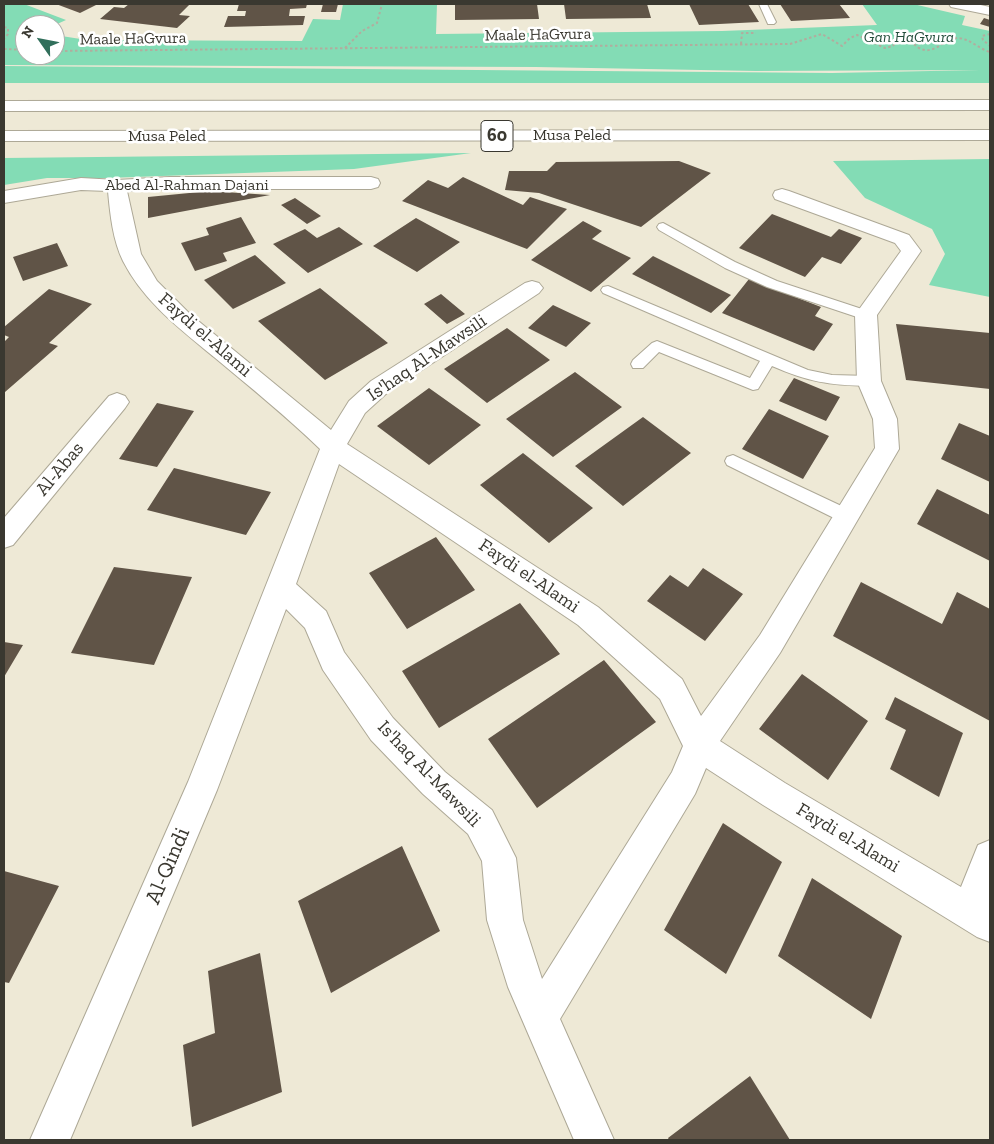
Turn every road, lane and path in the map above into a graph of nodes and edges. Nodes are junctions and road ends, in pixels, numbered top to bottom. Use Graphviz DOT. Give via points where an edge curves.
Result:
graph roads {
  1 [pos="382,4"];
  2 [pos="762,4"];
  3 [pos="956,4"];
  4 [pos="990,11"];
  5 [pos="771,22"];
  6 [pos="4,27"];
  7 [pos="990,34"];
  8 [pos="4,39"];
  9 [pos="990,46"];
  10 [pos="344,48"];
  11 [pos="65,51"];
  12 [pos="990,52"];
  13 [pos="990,105"];
  14 [pos="4,106"];
  15 [pos="990,135"];
  16 [pos="4,136"];
  17 [pos="371,183"];
  18 [pos="117,186"];
  19 [pos="782,195"];
  20 [pos="4,197"];
  21 [pos="663,227"];
  22 [pos="532,288"];
  23 [pos="608,290"];
  24 [pos="866,315"];
  25 [pos="768,358"];
  26 [pos="638,364"];
  27 [pos="869,382"];
  28 [pos="117,402"];
  29 [pos="333,447"];
  30 [pos="734,461"];
  31 [pos="846,516"];
  32 [pos="4,537"];
  33 [pos="280,588"];
  34 [pos="699,745"];
  35 [pos="990,857"];
  36 [pos="979,917"];
  37 [pos="539,1018"];
  38 [pos="50,1140"];
  39 [pos="594,1140"];
  1 -- 10 [label="path" via="377,23 362,31"];
  2 -- 5 [label="lane"];
  3 -- 4 [label="main road"];
  6 -- 8 [label="path" via="8,28 8,34"];
  7 -- 9 [label="path" via="982,36"];
  10 -- 11 [label="path, Maale HaGvura"];
  10 -- 12 [label="path, Maale HaGvura" via="790,44 822,34 842,46 857,35 885,48 893,46 898,37 904,35 921,49 930,51 946,41 960,38"];
  13 -- 14 [label="main road, Musa Peled / 60"];
  15 -- 16 [label="main road, Musa Peled / 60"];
  17 -- 18 [label="main road, Abed Al-Rahman Dajani"];
  18 -- 20 [label="main road, Abed Al-Rahman Dajani" via="81,184"];
  18 -- 29 [label="main road, Faydi el-Alami" via="117,198 133,260 152,288 188,324"];
  19 -- 24 [label="main road" via="902,238 911,251"];
  21 -- 24 [label="lane" via="730,265 772,284"];
  22 -- 29 [label="main road, Is'haq Al-Mawsili" via="379,386 356,407"];
  23 -- 25 [label="lane"];
  24 -- 27 [label="main road"];
  25 -- 26 [label="lane" via="753,385 657,346"];
  25 -- 27 [label="lane" via="805,374 832,380"];
  27 -- 31 [label="main road" via="885,419 887,449"];
  28 -- 32 [label="main road, Al-Abas"];
  29 -- 33 [label="main road, Is'haq Al-Mawsili"];
  29 -- 34 [label="main road, Faydi el-Alami" via="588,616 671,689"];
  30 -- 31 [label="lane"];
  31 -- 34 [label="main road" via="770,644"];
  33 -- 37 [label="main road, Is'haq Al-Mawsili" via="316,620 333,661 382,729 434,783 480,822 499,858 505,920"];
  33 -- 38 [label="main road, Al-Qindi" via="201,790"];
  34 -- 36 [label="main road, Faydi el-Alami"];
  34 -- 37 [label="main road" via="684,783"];
  35 -- 36 [label="main road"];
  37 -- 39 [label="main road, Is'haq Al-Mawsili"];
}
